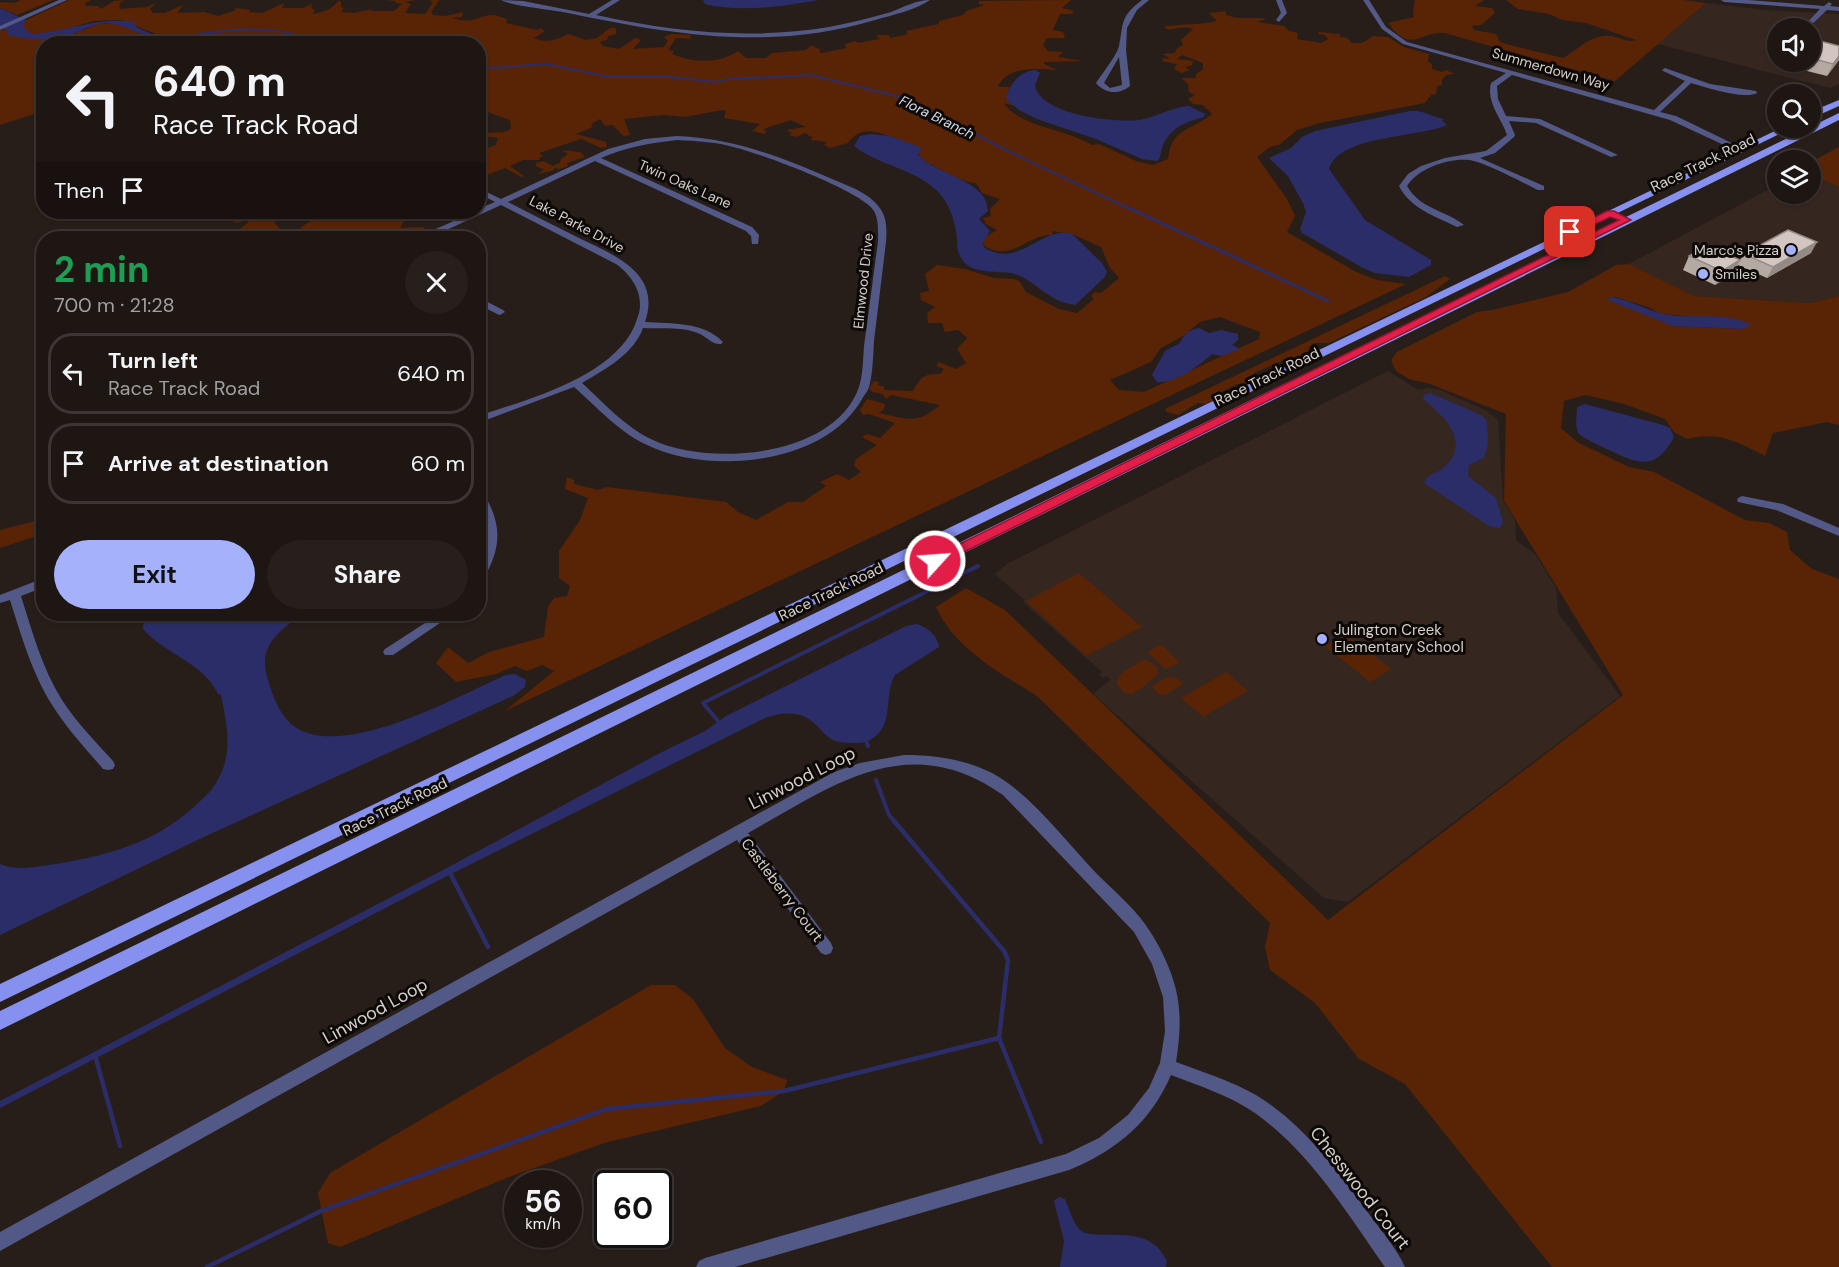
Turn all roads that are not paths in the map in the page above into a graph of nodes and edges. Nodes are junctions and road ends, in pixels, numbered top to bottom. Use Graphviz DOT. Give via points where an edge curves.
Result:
graph roads {
  1 [pos="64,0"];
  2 [pos="504,0"];
  3 [pos="617,0"];
  4 [pos="927,0"];
  5 [pos="1146,0"];
  6 [pos="1279,0"];
  7 [pos="1366,0"];
  8 [pos="1724,0"];
  9 [pos="1735,0"];
  10 [pos="1832,0"];
  11 [pos="1825,8"];
  12 [pos="1839,9"];
  13 [pos="590,16"];
  14 [pos="1815,18"];
  15 [pos="1279,20"];
  16 [pos="0,28"];
  17 [pos="1120,50"];
  18 [pos="1665,70"];
  19 [pos="1512,72"];
  20 [pos="1690,80"];
  21 [pos="1753,93"];
  22 [pos="1839,102"];
  23 [pos="1823,110"];
  24 [pos="1655,113"];
  25 [pos="1839,116"];
  26 [pos="1504,118"];
  27 [pos="1767,138"];
  28 [pos="1742,150"];
  29 [pos="1614,155"];
  30 [pos="1472,157"];
  31 [pos="594,158"];
  32 [pos="1541,189"];
  33 [pos="486,194"];
  34 [pos="501,202"];
  35 [pos="486,209"];
  36 [pos="1610,213"];
  37 [pos="464,219"];
  38 [pos="1626,220"];
  39 [pos="1460,225"];
  40 [pos="438,231"];
  41 [pos="755,242"];
  42 [pos="486,304"];
  43 [pos="500,312"];
  44 [pos="640,325"];
  45 [pos="718,342"];
  46 [pos="576,383"];
  47 [pos="486,417"];
  48 [pos="1182,420"];
  49 [pos="1197,432"];
  50 [pos="1129,446"];
  51 [pos="1144,458"];
  52 [pos="1742,500"];
  53 [pos="486,506"];
  54 [pos="1004,507"];
  55 [pos="998,530"];
  56 [pos="1839,532"];
  57 [pos="486,561"];
  58 [pos="36,585"];
  59 [pos="14,594"];
  60 [pos="0,599"];
  61 [pos="436,621"];
  62 [pos="388,651"];
  63 [pos="108,765"];
  64 [pos="739,832"];
  65 [pos="826,948"];
  66 [pos="0,993"];
  67 [pos="0,1021"];
  68 [pos="1167,1066"];
  69 [pos="0,1242"];
  70 [pos="705,1267"];
  71 [pos="1396,1267"];
  1 -- 16 [label="street"];
  2 -- 13 [label="street"];
  3 -- 13 [label="street"];
  4 -- 13 [label="street" via="857,22 760,34 676,32"];
  5 -- 17 [label="street" via="1125,22"];
  6 -- 15 [label="street" via="1284,13"];
  7 -- 19 [label="street, Summerdown Way" via="1384,28 1398,39"];
  8 -- 9 [label="street"];
  9 -- 11 [label="street"];
  10 -- 11 [label="street"];
  11 -- 12 [label="street"];
  11 -- 14 [label="street"];
  17 -- 17 [label="street" via="1126,86 1107,89 1100,83"];
  18 -- 20 [label="street"];
  19 -- 24 [label="street, Summerdown Way"];
  19 -- 26 [label="street" via="1494,85 1492,93"];
  20 -- 21 [label="street"];
  20 -- 24 [label="street"];
  22 -- 23 [label="main road"];
  23 -- 25 [label="main road"];
  24 -- 28 [label="street, Summerdown Way"];
  25 -- 38 [label="main road, Race Track Road"];
  26 -- 29 [label="street" via="1537,122"];
  26 -- 30 [label="street" via="1510,135 1502,145"];
  27 -- 28 [label="main road, Race Track Road"];
  28 -- 36 [label="main road, Race Track Road"];
  30 -- 32 [label="street"];
  30 -- 39 [label="street" via="1451,159 1420,170 1407,177 1403,186 1415,202"];
  31 -- 34 [label="street, Elmwood Drive"];
  31 -- 41 [label="street, Twin Oaks Lane" via="749,229"];
  31 -- 46 [label="street, Elmwood Drive" via="657,139 696,137 735,143 871,201 880,213 882,234 864,387 846,416 813,439 744,458 676,453 640,438"];
  33 -- 34 [label="street, Lake Parke Drive"];
  34 -- 35 [label="street, Elmwood Drive"];
  34 -- 44 [label="street, Lake Parke Drive" via="626,267 638,281 644,297"];
  36 -- 38 [label="main road"];
  36 -- 48 [label="main road, Race Track Road"];
  37 -- 40 [label="street, Elmwood Drive"];
  38 -- 49 [label="main road, Race Track Road"];
  42 -- 43 [label="street"];
  44 -- 45 [label="street" via="690,328"];
  44 -- 46 [label="street, Lake Parke Drive" via="630,342 611,360"];
  46 -- 47 [label="street, Lake Parke Drive"];
  48 -- 49 [label="main road"];
  48 -- 50 [label="main road, Race Track Road"];
  49 -- 51 [label="main road, Race Track Road"];
  50 -- 51 [label="main road"];
  50 -- 54 [label="main road, Race Track Road"];
  51 -- 55 [label="main road, Race Track Road"];
  52 -- 56 [label="street" via="1779,507"];
  53 -- 57 [label="street" via="493,526"];
  54 -- 55 [label="main road"];
  54 -- 66 [label="main road, Race Track Road"];
  55 -- 67 [label="main road, Race Track Road"];
  58 -- 59 [label="street"];
  59 -- 60 [label="street"];
  59 -- 63 [label="street" via="42,676 67,717"];
  61 -- 62 [label="street"];
  64 -- 65 [label="street, Castleberry Court"];
  64 -- 68 [label="street, Linwood Loop" via="839,776 877,763 938,761 992,780 1020,802 1138,927 1152,947 1173,1008"];
  64 -- 69 [label="street, Linwood Loop"];
  68 -- 70 [label="street, Linwood Loop" via="1144,1108 1129,1125 1091,1153"];
  68 -- 71 [label="street, Chesswood Court" via="1258,1105 1291,1131"];
}
